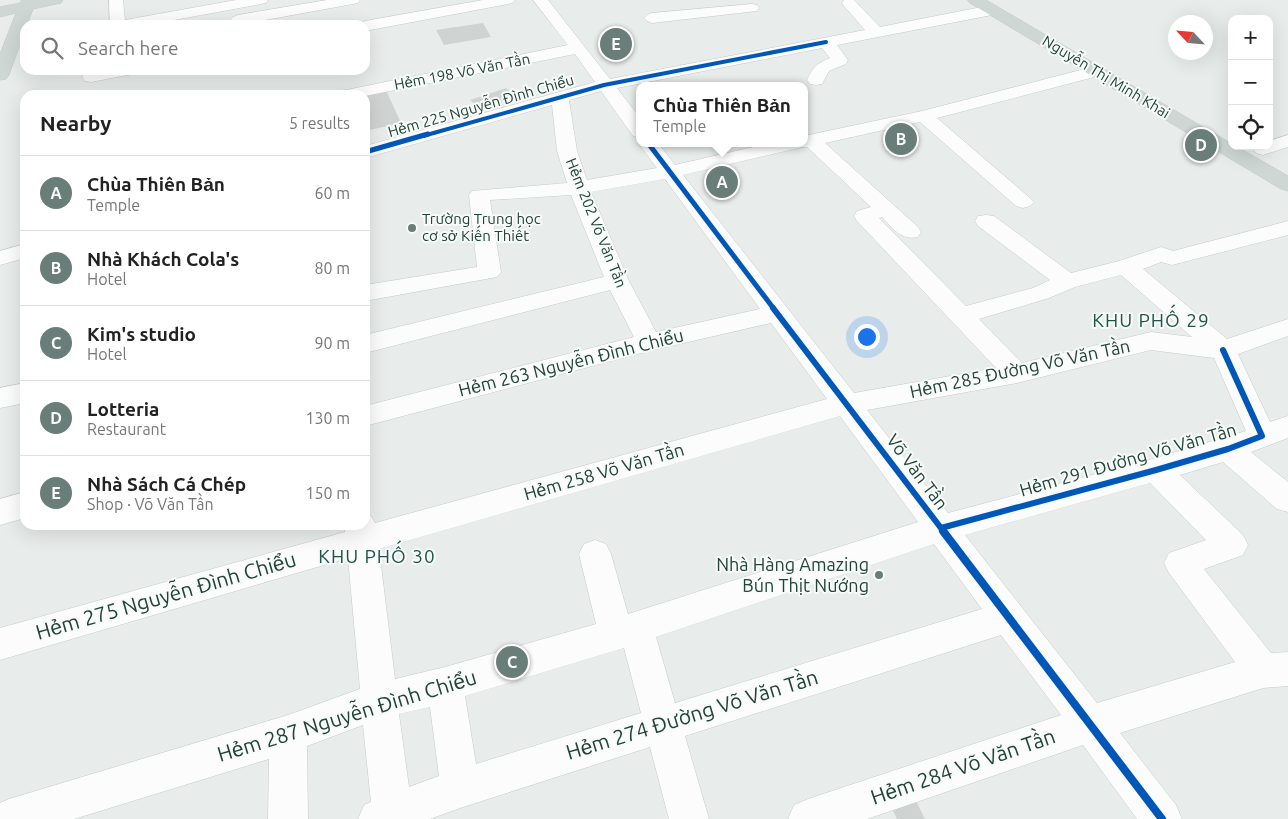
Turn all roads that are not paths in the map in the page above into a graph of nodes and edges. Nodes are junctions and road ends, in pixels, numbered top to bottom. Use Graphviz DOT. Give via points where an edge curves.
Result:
graph roads {
  1 [pos="56,0"];
  2 [pos="116,0"];
  3 [pos="261,0"];
  4 [pos="353,0"];
  5 [pos="508,0"];
  6 [pos="540,0"];
  7 [pos="727,0"];
  8 [pos="975,0"];
  9 [pos="26,2"];
  10 [pos="310,3"];
  11 [pos="754,4"];
  12 [pos="849,4"];
  13 [pos="0,5"];
  14 [pos="233,5"];
  15 [pos="992,10"];
  16 [pos="0,12"];
  17 [pos="652,18"];
  18 [pos="119,20"];
  19 [pos="148,20"];
  20 [pos="243,20"];
  21 [pos="370,25"];
  22 [pos="876,32"];
  23 [pos="826,42"];
  24 [pos="579,48"];
  25 [pos="1096,72"];
  26 [pos="0,75"];
  27 [pos="93,75"];
  28 [pos="816,80"];
  29 [pos="604,85"];
  30 [pos="95,90"];
  31 [pos="370,90"];
  32 [pos="560,97"];
  33 [pos="924,116"];
  34 [pos="636,127"];
  35 [pos="808,141"];
  36 [pos="1288,141"];
  37 [pos="1273,144"];
  38 [pos="808,146"];
  39 [pos="651,147"];
  40 [pos="782,147"];
  41 [pos="1266,150"];
  42 [pos="370,151"];
  43 [pos="1288,163"];
  44 [pos="670,172"];
  45 [pos="1288,185"];
  46 [pos="579,188"];
  47 [pos="1023,202"];
  48 [pos="875,213"];
  49 [pos="986,221"];
  50 [pos="1288,228"];
  51 [pos="910,232"];
  52 [pos="20,252"];
  53 [pos="0,258"];
  54 [pos="1126,267"];
  55 [pos="617,281"];
  56 [pos="1067,281"];
  57 [pos="370,292"];
  58 [pos="777,313"];
  59 [pos="961,316"];
  60 [pos="1278,331"];
  61 [pos="649,342"];
  62 [pos="370,343"];
  63 [pos="1223,350"];
  64 [pos="1288,350"];
  65 [pos="1017,374"];
  66 [pos="20,394"];
  67 [pos="0,398"];
  68 [pos="847,404"];
  69 [pos="370,415"];
  70 [pos="1275,431"];
  71 [pos="1228,449"];
  72 [pos="1156,470"];
  73 [pos="1288,500"];
  74 [pos="20,506"];
  75 [pos="0,512"];
  76 [pos="941,528"];
  77 [pos="361,533"];
  78 [pos="595,554"];
  79 [pos="1008,617"];
  80 [pos="626,631"];
  81 [pos="0,644"];
  82 [pos="1276,670"];
  83 [pos="445,685"];
  84 [pos="381,702"];
  85 [pos="662,724"];
  86 [pos="1090,724"];
  87 [pos="288,734"];
  88 [pos="460,788"];
  89 [pos="87,807"];
  90 [pos="859,811"];
  91 [pos="385,817"];
  92 [pos="9,819"];
  93 [pos="288,819"];
  94 [pos="689,819"];
  95 [pos="808,819"];
  96 [pos="1162,819"];
  1 -- 9 [label="main road"];
  2 -- 18 [label="street"];
  3 -- 14 [label="street"];
  4 -- 10 [label="street"];
  5 -- 21 [label="street"];
  6 -- 24 [label="street"];
  7 -- 11 [label="street" via="728,3"];
  8 -- 15 [label="main road, Nguyễn Thị Minh Khai"];
  9 -- 13 [label="main road"];
  9 -- 16 [label="main road"];
  9 -- 26 [label="main road"];
  10 -- 20 [label="street"];
  11 -- 17 [label="street"];
  12 -- 22 [label="street"];
  14 -- 19 [label="street"];
  14 -- 20 [label="street"];
  15 -- 22 [label="street, Hẻm 225 Nguyễn Ðình Chiểu"];
  15 -- 25 [label="main road, Nguyễn Thị Minh Khai"];
  22 -- 23 [label="street, Hẻm 225 Nguyễn Ðình Chiểu"];
  23 -- 28 [label="street" via="840,60 822,68"];
  23 -- 29 [label="street, Hẻm 225 Nguyễn Ðình Chiểu"];
  24 -- 29 [label="street"];
  24 -- 31 [label="street, Hẻm 198 Võ Văn Tần"];
  25 -- 33 [label="street"];
  25 -- 45 [label="main road, Nguyễn Thị Minh Khai"];
  27 -- 30 [label="street"];
  29 -- 32 [label="street, Hẻm 225 Nguyễn Ðình Chiểu"];
  29 -- 34 [label="street"];
  32 -- 42 [label="street, Hẻm 225 Nguyễn Ðình Chiểu"];
  32 -- 46 [label="street, Hẻm 202 Võ Văn Tần" via="568,151"];
  33 -- 35 [label="street"];
  33 -- 47 [label="street"];
  36 -- 37 [label="street"];
  38 -- 48 [label="street"];
  39 -- 44 [label="street, Võ Văn Tần"];
  40 -- 44 [label="street"];
  41 -- 43 [label="main road"];
  44 -- 46 [label="street"];
  44 -- 58 [label="street, Võ Văn Tần"];
  46 -- 55 [label="street, Hẻm 202 Võ Văn Tần"];
  46 -- 57 [label="street" via="479,196 489,272"];
  48 -- 51 [label="street"];
  48 -- 59 [label="street"];
  49 -- 56 [label="street"];
  50 -- 54 [label="street" via="1172,258 1161,254"];
  52 -- 53 [label="street"];
  54 -- 56 [label="street"];
  54 -- 63 [label="street"];
  55 -- 61 [label="street, Hẻm 202 Võ Văn Tần"];
  55 -- 62 [label="street"];
  56 -- 59 [label="street" via="1041,293"];
  58 -- 61 [label="street, Hẻm 263 Nguyễn Ðình Chiểu"];
  58 -- 68 [label="street, Võ Văn Tần"];
  59 -- 65 [label="street"];
  60 -- 63 [label="street"];
  60 -- 64 [label="street"];
  61 -- 69 [label="street, Hẻm 263 Nguyễn Ðình Chiểu"];
  63 -- 65 [label="street, Hẻm 285 Đường Võ Văn Tần" via="1152,341"];
  63 -- 70 [label="street, Hẻm 291 Đường Võ Văn Tần"];
  65 -- 68 [label="street, Hẻm 285 Đường Võ Văn Tần"];
  66 -- 67 [label="street"];
  68 -- 76 [label="street, Võ Văn Tần"];
  68 -- 77 [label="street, Hẻm 258 Võ Văn Tần"];
  70 -- 71 [label="street, Hẻm 291 Đường Võ Văn Tần"];
  71 -- 72 [label="street, Hẻm 291 Đường Võ Văn Tần"];
  71 -- 73 [label="street"];
  72 -- 76 [label="street, Hẻm 291 Đường Võ Văn Tần"];
  72 -- 82 [label="street" via="1232,545 1180,563"];
  74 -- 75 [label="street"];
  76 -- 79 [label="street, Võ Văn Tần"];
  76 -- 80 [label="street, Hẻm 287 Nguyễn Ðình Chiểu"];
  77 -- 81 [label="street, Hẻm 275 Nguyễn Ðình Chiểu"];
  77 -- 84 [label="street"];
  78 -- 80 [label="street"];
  79 -- 85 [label="street, Hẻm 274 Đường Võ Văn Tần"];
  79 -- 86 [label="street, Võ Văn Tần"];
  80 -- 83 [label="street, Hẻm 287 Nguyễn Ðình Chiểu"];
  80 -- 85 [label="street"];
  82 -- 86 [label="street, Hẻm 284 Võ Văn Tần"];
  83 -- 84 [label="street, Hẻm 287 Nguyễn Ðình Chiểu"];
  83 -- 88 [label="street"];
  84 -- 87 [label="street, Hẻm 287 Nguyễn Ðình Chiểu"];
  84 -- 91 [label="street"];
  85 -- 88 [label="street, Hẻm 274 Đường Võ Văn Tần"];
  85 -- 94 [label="street"];
  86 -- 90 [label="street, Hẻm 284 Võ Văn Tần"];
  86 -- 96 [label="street, Võ Văn Tần"];
  87 -- 89 [label="street, Hẻm 287 Nguyễn Ðình Chiểu"];
  87 -- 93 [label="street"];
  88 -- 91 [label="street, Hẻm 274 Đường Võ Văn Tần"];
  89 -- 92 [label="street, Hẻm 287 Nguyễn Ðình Chiểu"];
  90 -- 95 [label="street, Hẻm 284 Võ Văn Tần"];
}
